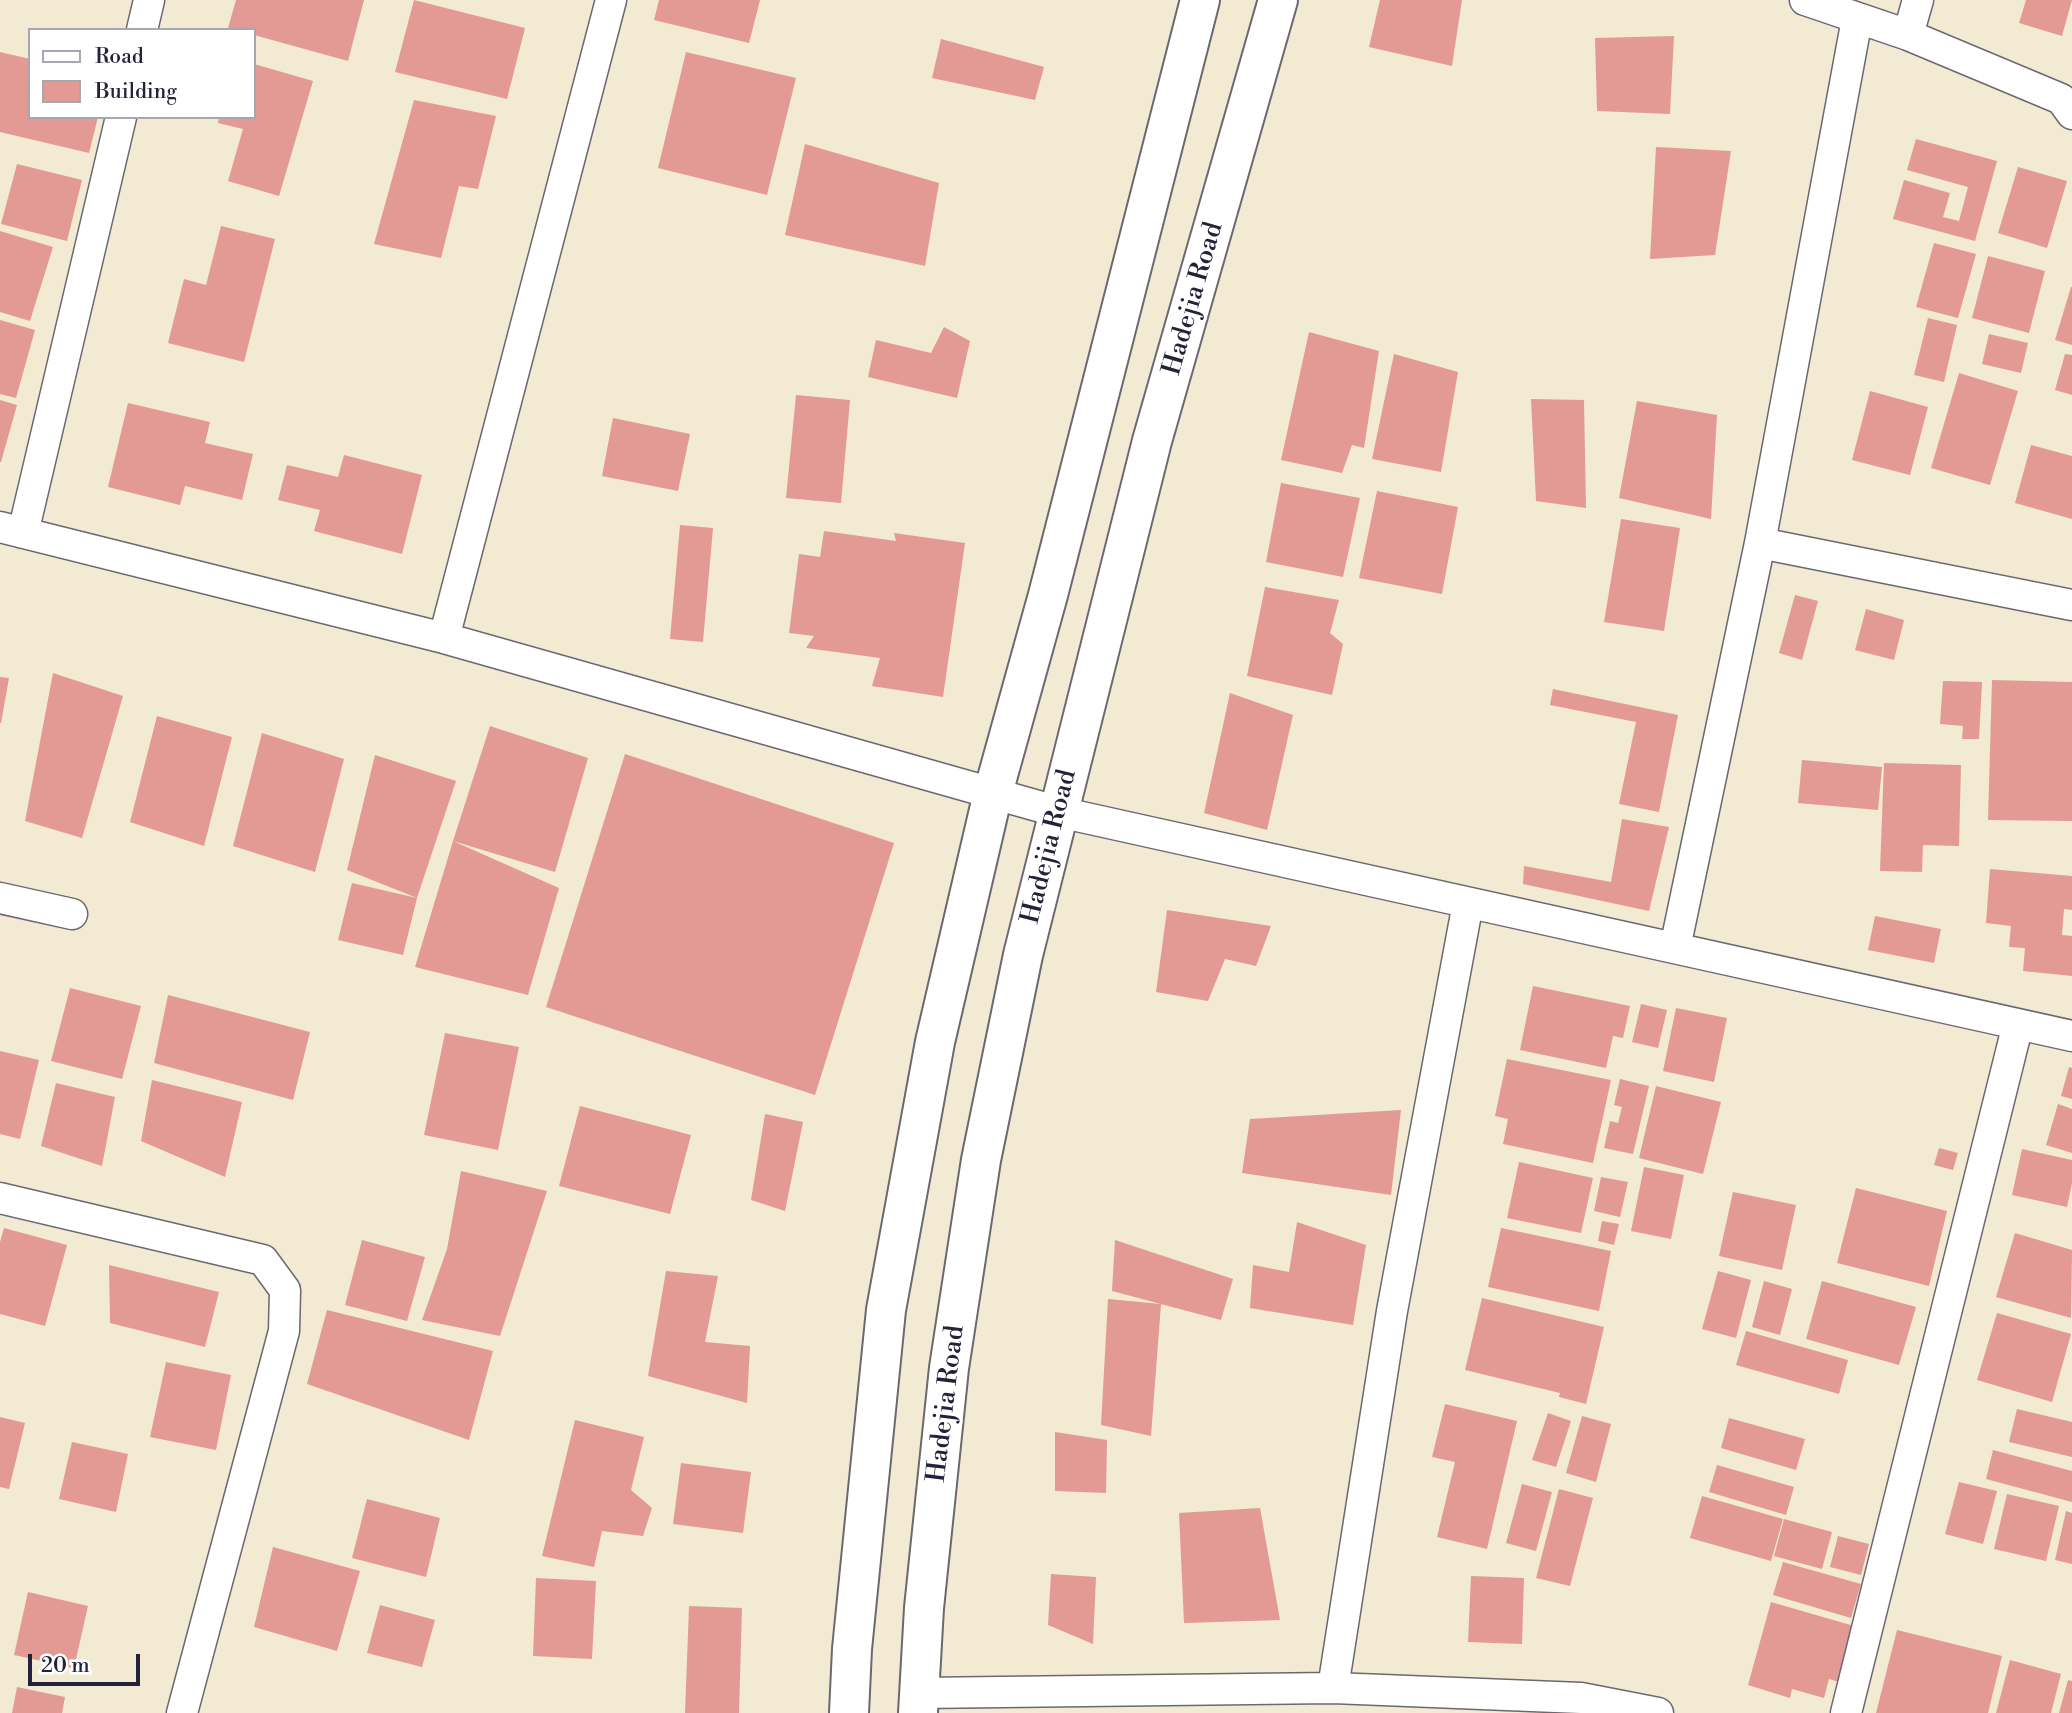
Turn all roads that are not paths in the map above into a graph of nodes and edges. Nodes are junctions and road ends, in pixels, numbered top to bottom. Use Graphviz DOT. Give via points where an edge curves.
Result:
graph roads {
  1 [pos="149,0"];
  2 [pos="611,0"];
  3 [pos="1200,0"];
  4 [pos="1278,0"];
  5 [pos="1805,0"];
  6 [pos="1918,0"];
  7 [pos="1857,19"];
  8 [pos="142,28"];
  9 [pos="1908,36"];
  10 [pos="2072,114"];
  11 [pos="120,119"];
  12 [pos="11,530"];
  13 [pos="1760,543"];
  14 [pos="2072,606"];
  15 [pos="444,638"];
  16 [pos="993,793"];
  17 [pos="1059,812"];
  18 [pos="0,898"];
  19 [pos="1468,903"];
  20 [pos="72,914"];
  21 [pos="1675,948"];
  22 [pos="2018,1024"];
  23 [pos="2072,1037"];
  24 [pos="0,1198"];
  25 [pos="1333,1688"];
  26 [pos="918,1703"];
  27 [pos="182,1713"];
  28 [pos="849,1713"];
  29 [pos="1658,1713"];
  30 [pos="1846,1713"];
  1 -- 8 [label="street"];
  2 -- 15 [label="street"];
  3 -- 16 [label="main road"];
  4 -- 17 [label="main road, Hadejia Road" via="1152,441"];
  5 -- 7 [label="street"];
  6 -- 9 [label="street"];
  7 -- 9 [label="street"];
  7 -- 13 [label="street"];
  9 -- 10 [label="street" via="2061,99"];
  11 -- 12 [label="street"];
  12 -- 15 [label="street"];
  13 -- 14 [label="street"];
  13 -- 21 [label="street"];
  15 -- 16 [label="street"];
  16 -- 17 [label="street"];
  16 -- 28 [label="main road" via="935,1042 886,1310"];
  17 -- 19 [label="street"];
  17 -- 26 [label="main road, Hadejia Road" via="1023,955 979,1173 949,1368"];
  18 -- 20 [label="street"];
  19 -- 21 [label="street"];
  19 -- 25 [label="street" via="1392,1311"];
  21 -- 22 [label="street"];
  22 -- 23 [label="street"];
  22 -- 30 [label="street"];
  24 -- 27 [label="street" via="264,1260 285,1290 284,1331"];
  25 -- 26 [label="street"];
  25 -- 29 [label="street" via="1581,1698"];
}
